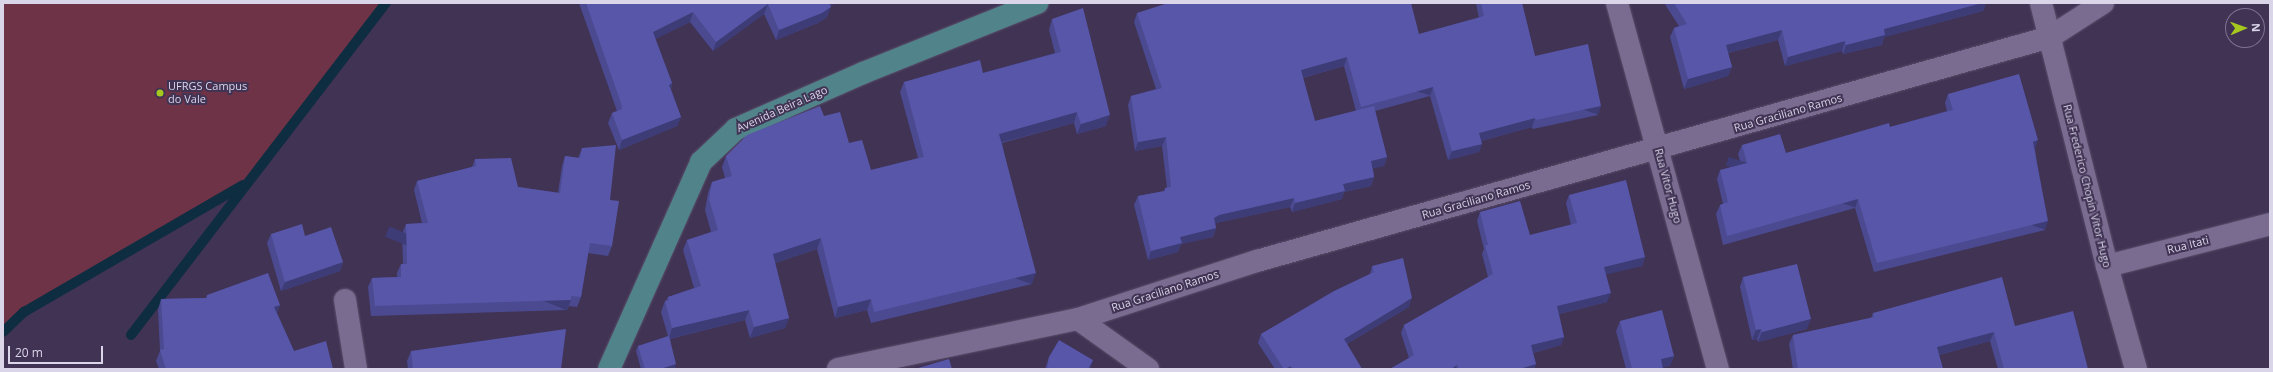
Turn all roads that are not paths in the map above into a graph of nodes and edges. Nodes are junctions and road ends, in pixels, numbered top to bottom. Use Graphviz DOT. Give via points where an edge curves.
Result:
graph roads {
  1 [pos="1037,3"];
  2 [pos="1617,3"];
  3 [pos="2041,3"];
  4 [pos="2103,3"];
  5 [pos="2050,38"];
  6 [pos="1658,149"];
  7 [pos="2270,224"];
  8 [pos="2107,266"];
  9 [pos="345,300"];
  10 [pos="1078,319"];
  11 [pos="356,369"];
  12 [pos="608,369"];
  13 [pos="838,369"];
  14 [pos="1148,369"];
  15 [pos="1718,369"];
  16 [pos="2136,369"];
  1 -- 12 [label="main road, Avenida Beira Lago" via="863,73 736,129 701,162"];
  2 -- 6 [label="street, Rua Vitor Hugo"];
  3 -- 5 [label="street, Rua Frederico Chopin Vitor Hugo"];
  4 -- 5 [label="street, Rua Graciliano Ramos"];
  5 -- 6 [label="street, Rua Graciliano Ramos"];
  5 -- 8 [label="street, Rua Frederico Chopin Vitor Hugo"];
  6 -- 10 [label="street, Rua Graciliano Ramos" via="1257,261"];
  6 -- 15 [label="street, Rua Vitor Hugo"];
  7 -- 8 [label="street, Rua Itati"];
  8 -- 16 [label="street, Rua Frederico Chopin Vitor Hugo"];
  9 -- 11 [label="street"];
  10 -- 13 [label="street, Rua Graciliano Ramos"];
  10 -- 14 [label="street"];
}
